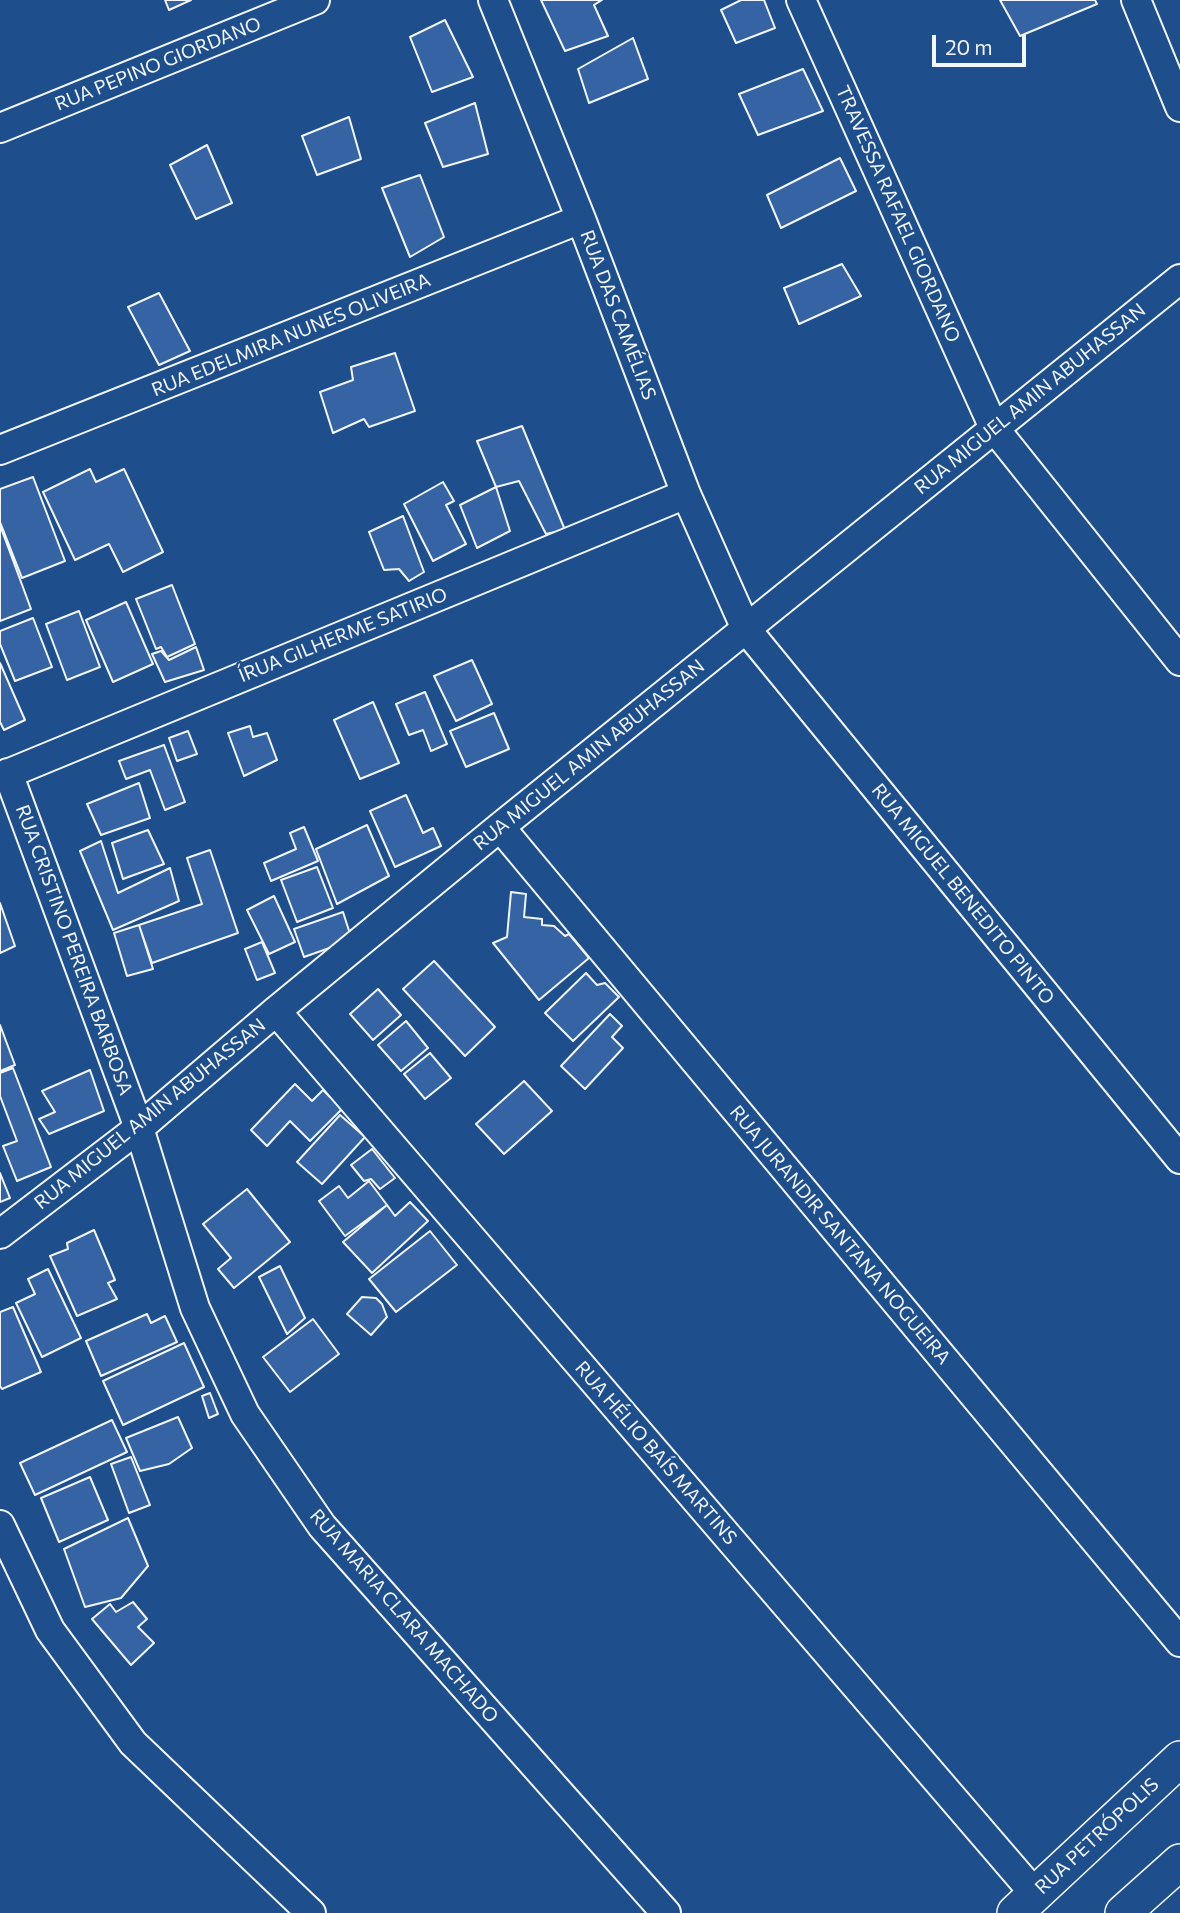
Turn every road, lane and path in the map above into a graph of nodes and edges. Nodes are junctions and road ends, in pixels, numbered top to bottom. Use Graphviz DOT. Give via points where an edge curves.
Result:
graph roads {
  1 [pos="315,0"];
  2 [pos="493,0"];
  3 [pos="801,0"];
  4 [pos="1136,0"];
  5 [pos="1180,107"];
  6 [pos="0,128"];
  7 [pos="581,219"];
  8 [pos="1180,279"];
  9 [pos="994,428"];
  10 [pos="0,450"];
  11 [pos="686,494"];
  12 [pos="746,629"];
  13 [pos="1180,661"];
  14 [pos="4,775"];
  15 [pos="500,827"];
  16 [pos="276,1011"];
  17 [pos="139,1128"];
  18 [pos="1180,1159"];
  19 [pos="0,1234"];
  20 [pos="0,1525"];
  21 [pos="1180,1643"];
  22 [pos="1180,1759"];
  23 [pos="1180,1862"];
  24 [pos="1025,1904"];
  25 [pos="311,1913"];
  26 [pos="666,1913"];
  27 [pos="1123,1913"];
  1 -- 6 [label="street, RUA PEPINO GIORDANO"];
  2 -- 7 [label="street, RUA DAS CAMÉLIAS"];
  3 -- 9 [label="street, TRAVESSA RAFAEL GIORDANO"];
  4 -- 5 [label="street"];
  7 -- 10 [label="street, RUA EDELMIRA NUNES OLIVEIRA"];
  7 -- 11 [label="street, RUA DAS CAMÉLIAS"];
  8 -- 9 [label="street, RUA MIGUEL AMIN ABUHASSAN"];
  9 -- 12 [label="street, RUA MIGUEL AMIN ABUHASSAN"];
  9 -- 13 [label="street, TRAVESSA RAFAEL GIORDANO"];
  11 -- 12 [label="street, RUA DAS CAMÉLIAS"];
  11 -- 14 [label="street, ÍRUA GILHERME SATIRIO"];
  12 -- 15 [label="street, RUA MIGUEL AMIN ABUHASSAN"];
  12 -- 18 [label="street, RUA MIGUEL BENEDITO PINTO"];
  14 -- 17 [label="street, RUA CRISTINO PEREIRA BARBOSA"];
  15 -- 16 [label="street, RUA MIGUEL AMIN ABUHASSAN"];
  15 -- 21 [label="street, RUA JURANDIR SANTANA NOGUEIRA"];
  16 -- 17 [label="street, RUA MIGUEL AMIN ABUHASSAN"];
  16 -- 24 [label="street, RUA HÉLIO BAÍS MARTINS"];
  17 -- 19 [label="street, RUA MIGUEL AMIN ABUHASSAN"];
  17 -- 26 [label="street, RUA MARIA CLARA MACHADO" via="195,1308 245,1414 321,1526"];
  20 -- 25 [label="street" via="50,1630 134,1743"];
  22 -- 24 [label="street, RUA PETRÓPOLIS"];
  23 -- 27 [label="street"];
}
